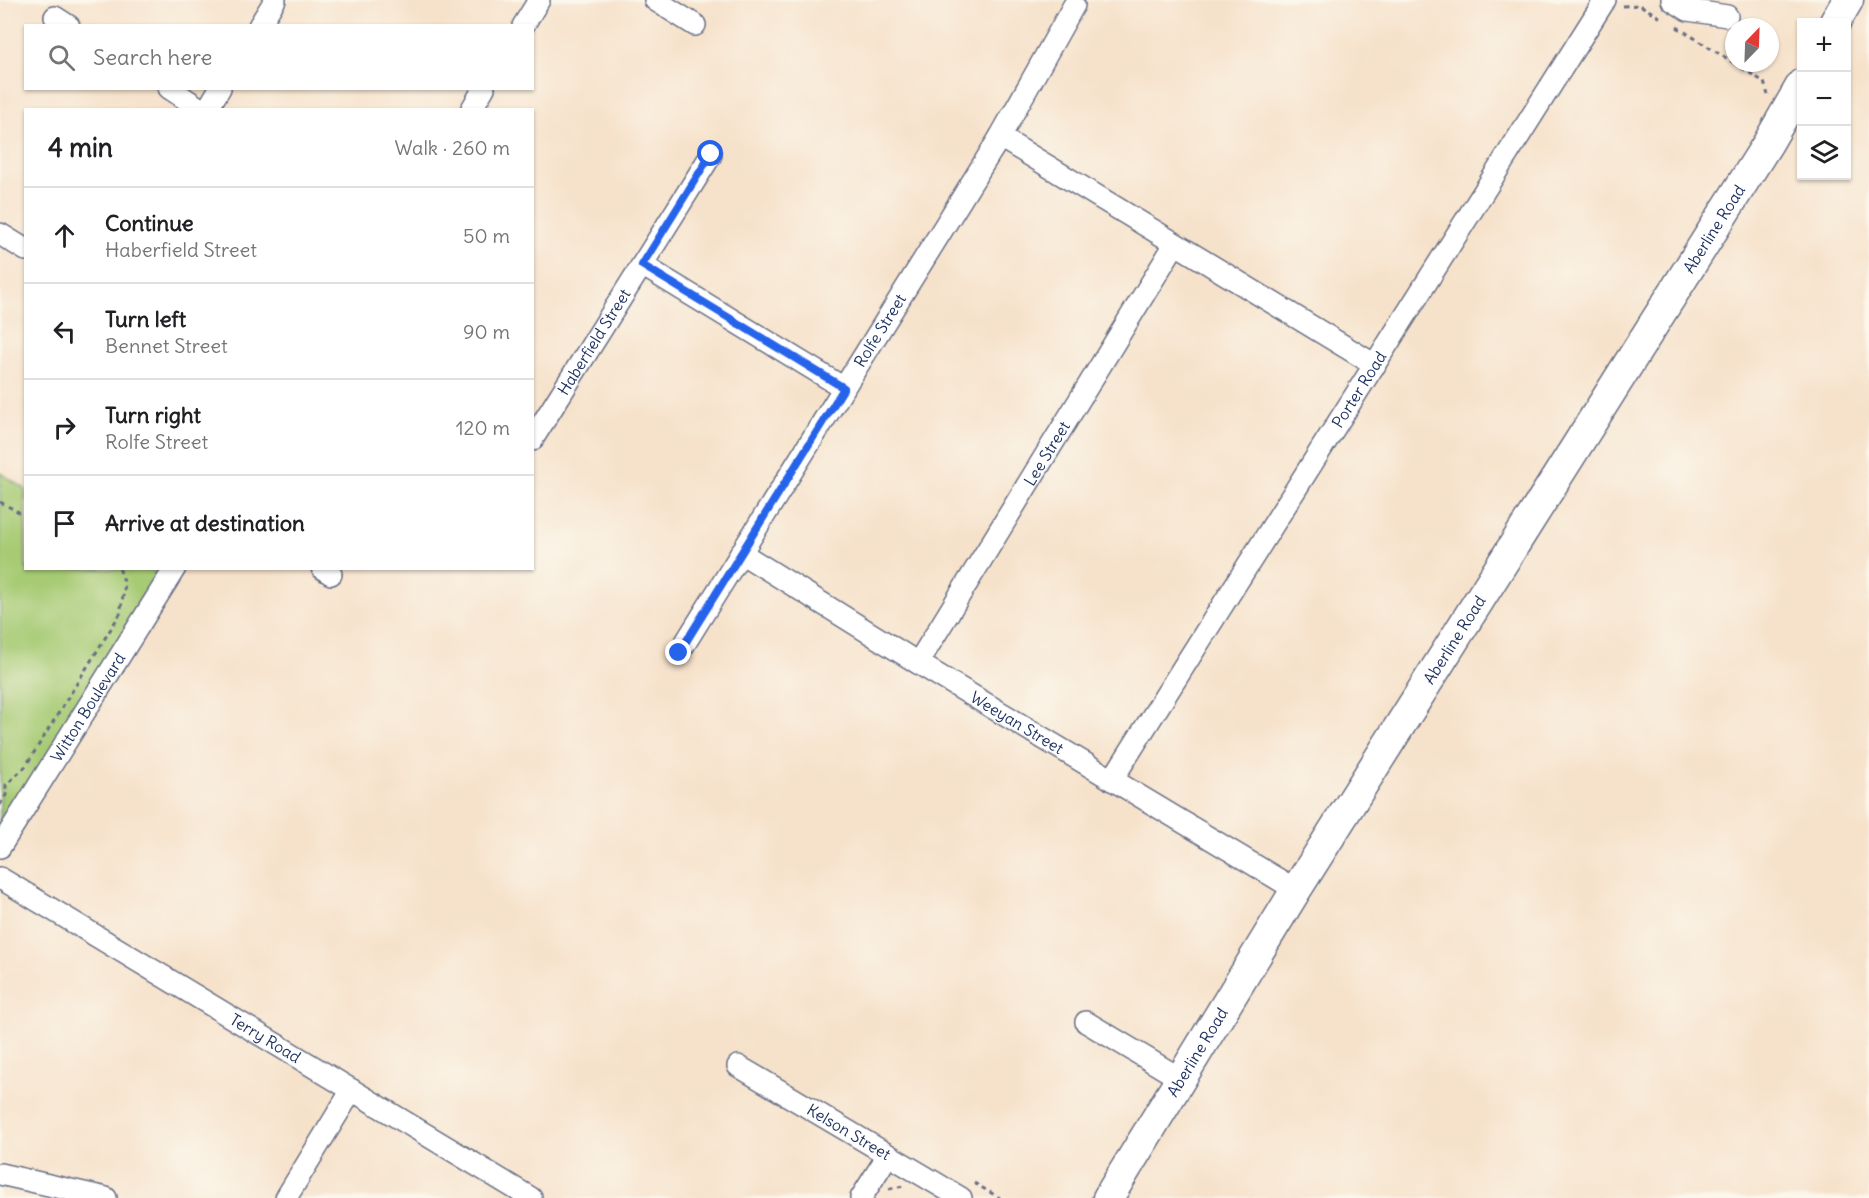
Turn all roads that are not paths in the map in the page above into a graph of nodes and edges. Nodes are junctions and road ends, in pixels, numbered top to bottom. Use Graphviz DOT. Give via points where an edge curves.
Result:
graph roads {
  1 [pos="275,0"];
  2 [pos="539,0"];
  3 [pos="655,0"];
  4 [pos="1672,0"];
  5 [pos="1848,0"];
  6 [pos="1074,5"];
  7 [pos="1612,6"];
  8 [pos="1727,16"];
  9 [pos="1838,18"];
  10 [pos="260,24"];
  11 [pos="524,24"];
  12 [pos="695,25"];
  13 [pos="172,90"];
  14 [pos="219,90"];
  15 [pos="483,90"];
  16 [pos="1797,93"];
  17 [pos="199,108"];
  18 [pos="208,108"];
  19 [pos="472,108"];
  20 [pos="1000,137"];
  21 [pos="711,154"];
  22 [pos="0,234"];
  23 [pos="1175,244"];
  24 [pos="24,249"];
  25 [pos="642,265"];
  26 [pos="1375,365"];
  27 [pos="844,388"];
  28 [pos="534,437"];
  29 [pos="741,553"];
  30 [pos="174,570"];
  31 [pos="679,653"];
  32 [pos="918,663"];
  33 [pos="1112,780"];
  34 [pos="0,847"];
  35 [pos="0,878"];
  36 [pos="1296,890"];
  37 [pos="1086,1022"];
  38 [pos="738,1066"];
  39 [pos="1181,1079"];
  40 [pos="352,1090"];
  41 [pos="888,1155"];
  42 [pos="0,1174"];
  43 [pos="106,1198"];
  44 [pos="286,1198"];
  45 [pos="531,1198"];
  46 [pos="861,1198"];
  47 [pos="961,1198"];
  48 [pos="1108,1198"];
  1 -- 10 [label="street"];
  2 -- 11 [label="street"];
  3 -- 12 [label="street"];
  4 -- 8 [label="street" via="1689,10"];
  5 -- 9 [label="street"];
  6 -- 20 [label="street, Rolfe Street"];
  7 -- 26 [label="street, Porter Road"];
  13 -- 17 [label="street"];
  14 -- 18 [label="street"];
  15 -- 19 [label="street"];
  16 -- 36 [label="street, Aberline Road"];
  20 -- 23 [label="street"];
  20 -- 27 [label="street, Rolfe Street"];
  21 -- 25 [label="street, Haberfield Street"];
  22 -- 24 [label="street"];
  23 -- 26 [label="street"];
  23 -- 32 [label="street, Lee Street"];
  25 -- 27 [label="street"];
  25 -- 28 [label="street, Haberfield Street"];
  26 -- 33 [label="street, Porter Road"];
  27 -- 29 [label="street, Rolfe Street"];
  29 -- 31 [label="street, Rolfe Street"];
  29 -- 32 [label="street, Weeyan Street"];
  30 -- 34 [label="street, Witton Boulevard"];
  32 -- 33 [label="street, Weeyan Street"];
  33 -- 36 [label="street, Weeyan Street"];
  35 -- 40 [label="street, Terry Road"];
  36 -- 39 [label="street, Aberline Road"];
  37 -- 39 [label="street"];
  38 -- 41 [label="street, Kelson Street"];
  39 -- 48 [label="street, Aberline Road"];
  40 -- 44 [label="street"];
  40 -- 45 [label="street, Terry Road"];
  41 -- 46 [label="street"];
  41 -- 47 [label="street, Kelson Street"];
  42 -- 43 [label="street"];
}
